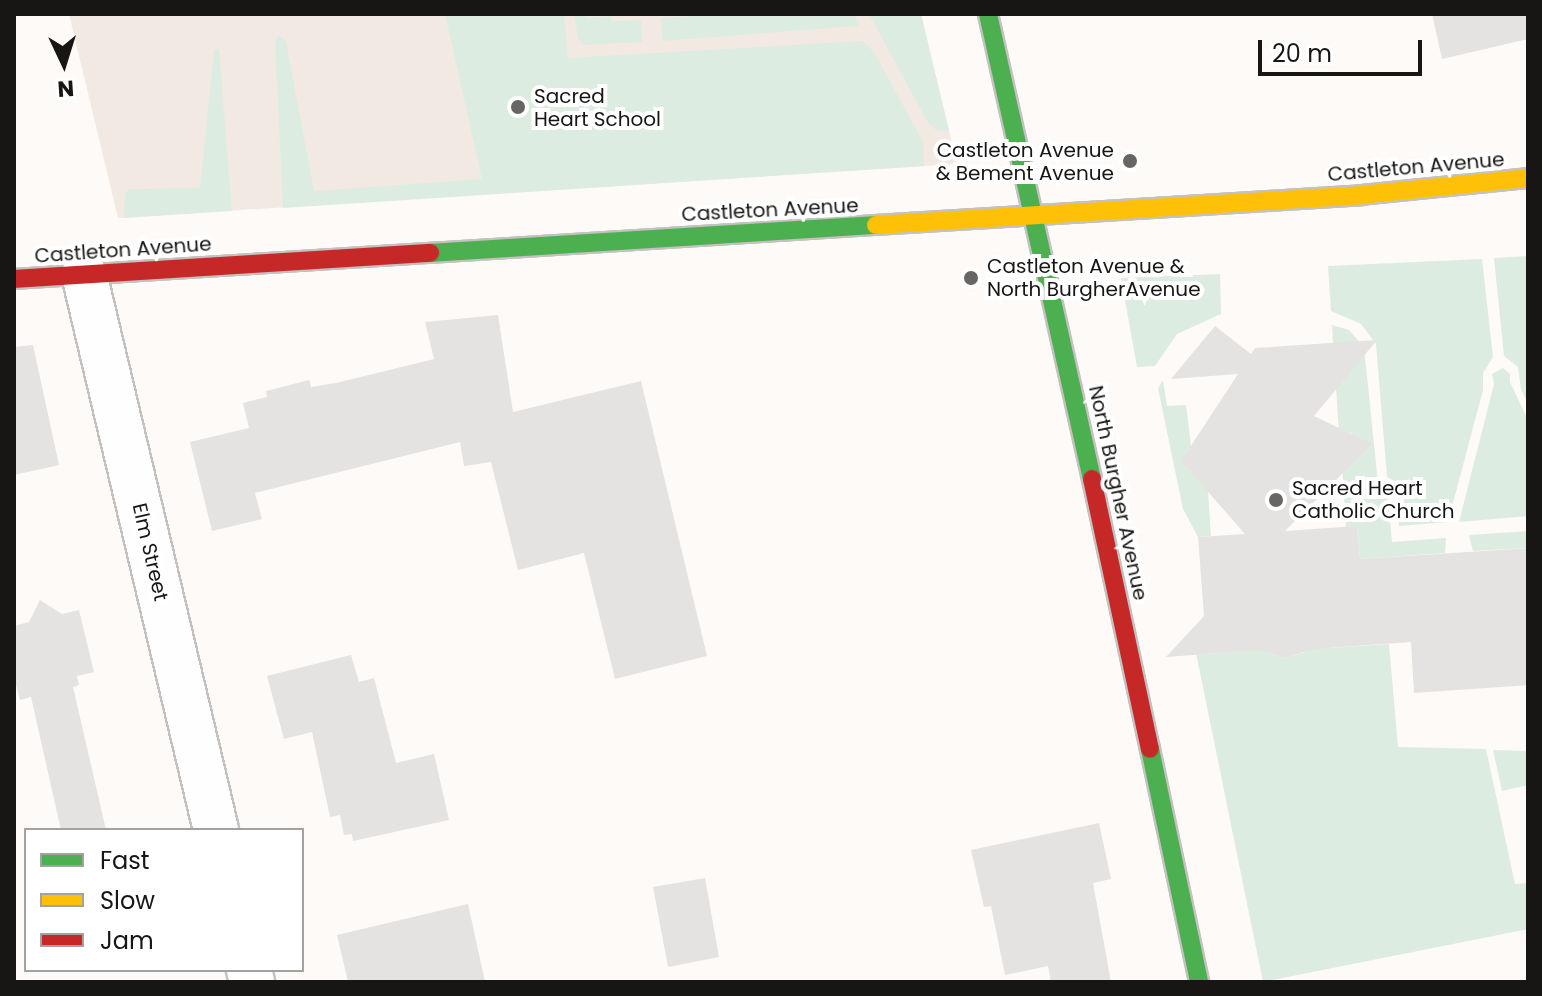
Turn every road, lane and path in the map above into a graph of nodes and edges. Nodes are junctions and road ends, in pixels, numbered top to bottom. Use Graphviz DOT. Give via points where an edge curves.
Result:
graph roads {
  1 [pos="988,14"];
  2 [pos="1528,178"];
  3 [pos="1036,216"];
  4 [pos="84,274"];
  5 [pos="14,279"];
  6 [pos="216,828"];
  7 [pos="1199,982"];
  1 -- 3 [label="street, North Burgher Avenue"];
  2 -- 3 [label="street, Castleton Avenue" via="1361,195"];
  3 -- 4 [label="street, Castleton Avenue"];
  3 -- 7 [label="street, North Burgher Avenue"];
  4 -- 5 [label="street, Castleton Avenue"];
  4 -- 6 [label="street, Elm Street"];
}
